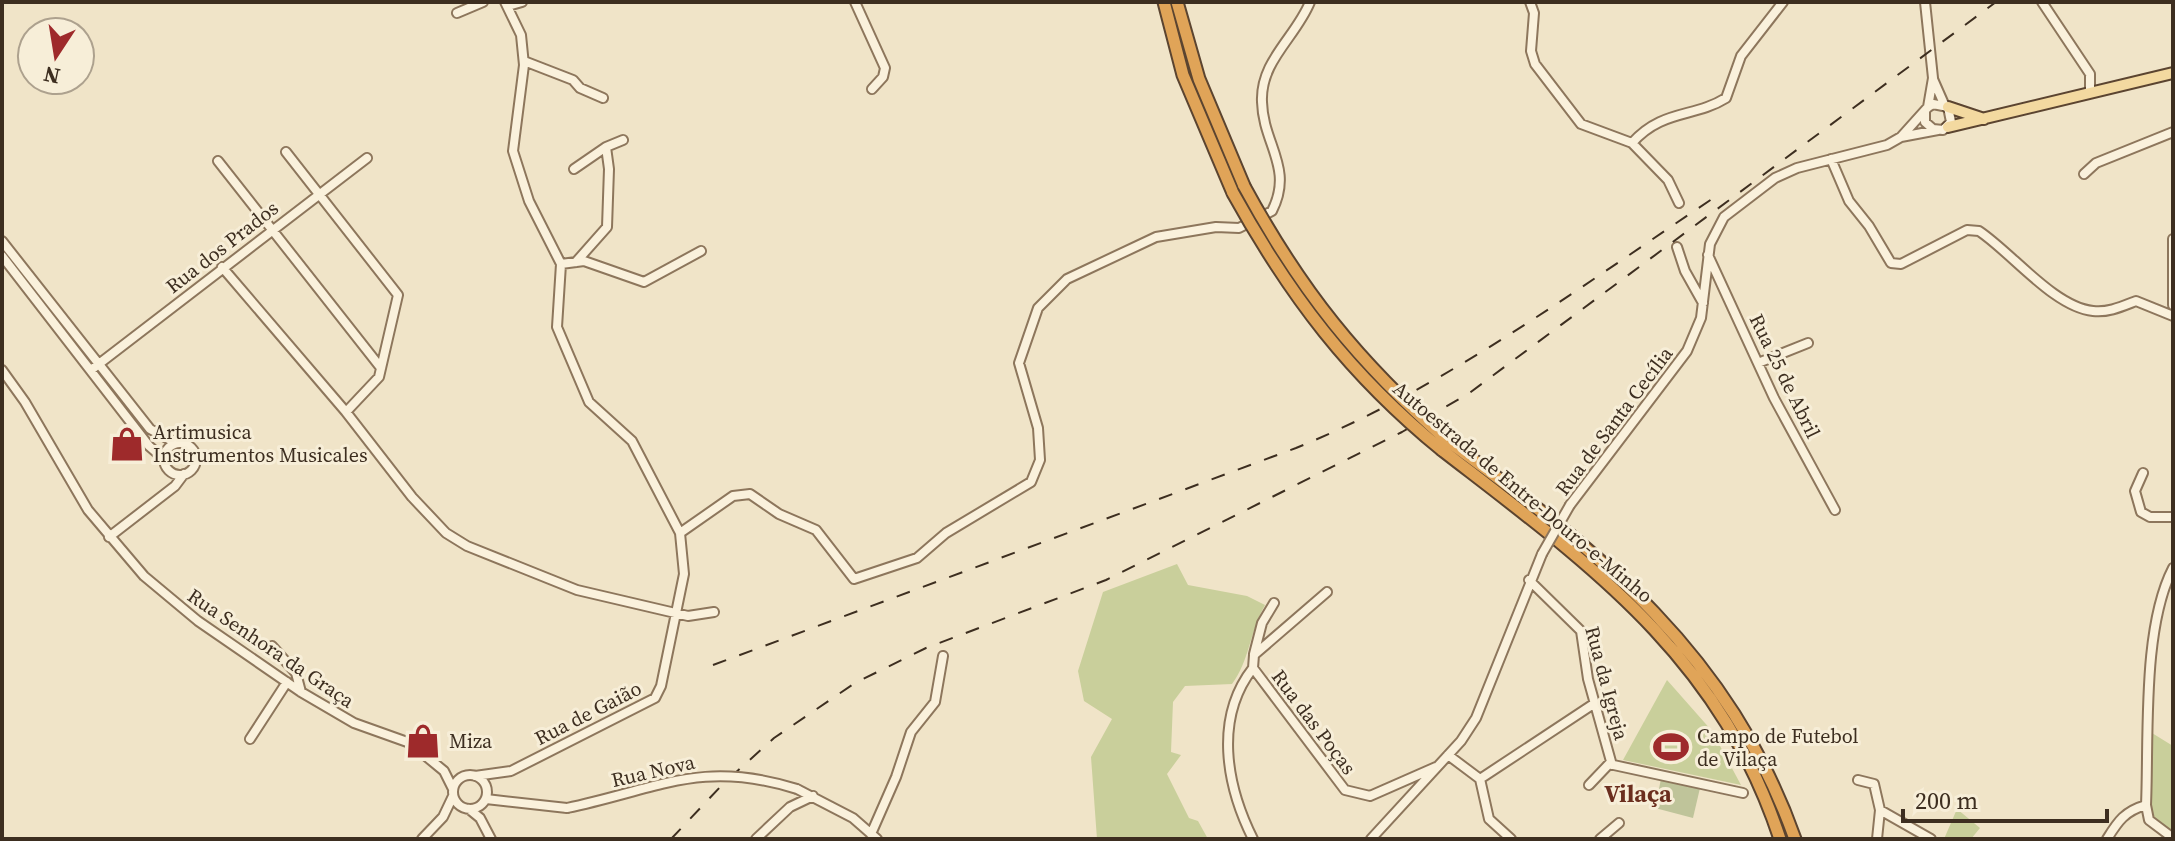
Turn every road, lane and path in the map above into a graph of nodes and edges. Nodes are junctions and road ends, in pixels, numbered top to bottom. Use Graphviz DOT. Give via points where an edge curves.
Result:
graph roads {
  1 [pos="483,2"];
  2 [pos="522,2"];
  3 [pos="855,2"];
  4 [pos="1164,2"];
  5 [pos="1177,2"];
  6 [pos="1310,2"];
  7 [pos="1530,2"];
  8 [pos="1783,2"];
  9 [pos="1925,2"];
  10 [pos="2042,2"];
  11 [pos="506,4"];
  12 [pos="457,13"];
  13 [pos="524,61"];
  14 [pos="2173,73"];
  15 [pos="1933,78"];
  16 [pos="872,89"];
  17 [pos="2090,93"];
  18 [pos="603,98"];
  19 [pos="1946,106"];
  20 [pos="1927,109"];
  21 [pos="1986,119"];
  22 [pos="1943,128"];
  23 [pos="2173,132"];
  24 [pos="1901,137"];
  25 [pos="623,140"];
  26 [pos="1632,143"];
  27 [pos="606,147"];
  28 [pos="286,152"];
  29 [pos="367,158"];
  30 [pos="1831,159"];
  31 [pos="218,161"];
  32 [pos="574,169"];
  33 [pos="2084,174"];
  34 [pos="1238,189"];
  35 [pos="319,193"];
  36 [pos="1679,203"];
  37 [pos="272,228"];
  38 [pos="2173,239"];
  39 [pos="2,241"];
  40 [pos="1677,247"];
  41 [pos="701,251"];
  42 [pos="1708,255"];
  43 [pos="2,256"];
  44 [pos="576,262"];
  45 [pos="561,264"];
  46 [pos="222,267"];
  47 [pos="1703,303"];
  48 [pos="2173,305"];
  49 [pos="2173,316"];
  50 [pos="1808,343"];
  51 [pos="1758,363"];
  52 [pos="94,367"];
  53 [pos="381,368"];
  54 [pos="2,370"];
  55 [pos="346,412"];
  56 [pos="176,443"];
  57 [pos="1445,446"];
  58 [pos="164,459"];
  59 [pos="2143,473"];
  60 [pos="184,474"];
  61 [pos="1835,510"];
  62 [pos="2173,517"];
  63 [pos="680,533"];
  64 [pos="109,537"];
  65 [pos="2173,568"];
  66 [pos="1529,580"];
  67 [pos="1327,592"];
  68 [pos="1274,603"];
  69 [pos="714,612"];
  70 [pos="675,614"];
  71 [pos="272,646"];
  72 [pos="1254,655"];
  73 [pos="943,656"];
  74 [pos="1253,668"];
  75 [pos="287,682"];
  76 [pos="301,692"];
  77 [pos="1595,703"];
  78 [pos="250,739"];
  79 [pos="1448,755"];
  80 [pos="1440,765"];
  81 [pos="1612,765"];
  82 [pos="444,771"];
  83 [pos="496,775"];
  84 [pos="464,776"];
  85 [pos="475,776"];
  86 [pos="1480,779"];
  87 [pos="1858,780"];
  88 [pos="1397,785"];
  89 [pos="1589,785"];
  90 [pos="453,792"];
  91 [pos="1743,793"];
  92 [pos="485,795"];
  93 [pos="813,796"];
  94 [pos="1408,799"];
  95 [pos="2146,805"];
  96 [pos="467,809"];
  97 [pos="1880,810"];
  98 [pos="443,817"];
  99 [pos="480,818"];
  100 [pos="1619,823"];
  101 [pos="875,838"];
  102 [pos="2173,838"];
  103 [pos="422,839"];
  104 [pos="491,839"];
  105 [pos="756,839"];
  106 [pos="1253,839"];
  107 [pos="1371,839"];
  108 [pos="1511,839"];
  109 [pos="1600,839"];
  110 [pos="1780,839"];
  111 [pos="1795,839"];
  112 [pos="1877,839"];
  113 [pos="1931,839"];
  114 [pos="2108,839"];
  1 -- 12 [label="street"];
  2 -- 11 [label="street"];
  3 -- 16 [label="street" via="885,68"];
  4 -- 34 [label="highway, Autoestrada de Entre-Douro-e-Minho" via="1183,75"];
  5 -- 34 [label="highway, Autoestrada de Entre-Douro-e-Minho"];
  6 -- 63 [label="street" via="1272,59 1265,79 1262,103 1282,183 1272,211 1239,228 1216,227 1139,243 1067,279 1038,308 1019,363 1038,428 1040,460 1021,491 965,521 917,558 854,579 816,530 750,494 733,496"];
  7 -- 26 [label="street" via="1535,64 1581,124"];
  8 -- 26 [label="street" via="1741,56 1726,98 1709,109 1672,114"];
  9 -- 15 [label="street"];
  10 -- 17 [label="street" via="2090,74"];
  11 -- 13 [label="street" via="521,35"];
  13 -- 18 [label="street"];
  13 -- 45 [label="street" via="513,151 529,201"];
  14 -- 17 [label="main road"];
  15 -- 19 [label="street"];
  15 -- 20 [label="street"];
  17 -- 21 [label="main road"];
  19 -- 20 [label="street"];
  19 -- 21 [label="main road"];
  19 -- 22 [label="street" via="1952,117"];
  20 -- 22 [label="street" via="1928,126"];
  20 -- 24 [label="street, Rua de Santa Cecília"];
  21 -- 22 [label="main road"];
  22 -- 24 [label="street, Rua de Santa Cecília"];
  23 -- 33 [label="street" via="2096,163"];
  24 -- 30 [label="street, Rua de Santa Cecília"];
  25 -- 27 [label="street"];
  26 -- 36 [label="street" via="1668,180"];
  27 -- 32 [label="street"];
  27 -- 44 [label="street" via="607,227"];
  28 -- 35 [label="street"];
  29 -- 35 [label="street, Rua dos Prados"];
  30 -- 42 [label="street, Rua de Santa Cecília" via="1775,178 1739,203 1715,232"];
  30 -- 49 [label="street" via="1849,201 1891,263 1901,264 1967,230 1979,231 2049,289 2082,308 2111,310 2136,301"];
  31 -- 37 [label="street"];
  34 -- 57 [label="highway, Autoestrada de Entre-Douro-e-Minho, bridge" via="1312,299"];
  35 -- 37 [label="street, Rua dos Prados"];
  35 -- 53 [label="street" via="398,295"];
  37 -- 46 [label="street, Rua dos Prados"];
  37 -- 53 [label="street"];
  38 -- 48 [label="street"];
  39 -- 52 [label="street"];
  40 -- 47 [label="street"];
  41 -- 44 [label="street" via="644,282"];
  42 -- 47 [label="street, Rua de Santa Cecília"];
  42 -- 51 [label="street, Rua 25 de Abril"];
  43 -- 52 [label="street"];
  44 -- 45 [label="street"];
  45 -- 63 [label="street, Rua de Gaião" via="557,327 589,402 632,441"];
  46 -- 52 [label="street, Rua dos Prados"];
  46 -- 55 [label="street"];
  47 -- 66 [label="street, Rua de Santa Cecília, bridge" via="1687,351 1570,505"];
  50 -- 51 [label="street"];
  51 -- 61 [label="street, Rua 25 de Abril"];
  52 -- 56 [label="street" via="150,429"];
  52 -- 58 [label="street" via="149,446"];
  53 -- 55 [label="street" via="379,377"];
  54 -- 64 [label="street, Rua Senhora da Graça"];
  55 -- 70 [label="street" via="430,518 467,546 577,590"];
  56 -- 58 [label="street"];
  56 -- 60 [label="street" via="186,444 196,455 192,469"];
  57 -- 110 [label="highway, Autoestrada de Entre-Douro-e-Minho" via="1629,601 1671,645 1744,754"];
  57 -- 111 [label="highway, Autoestrada de Entre-Douro-e-Minho" via="1596,556 1679,637 1719,689 1755,750"];
  58 -- 60 [label="street" via="170,471"];
  59 -- 62 [label="street" via="2135,491 2141,512"];
  60 -- 64 [label="street"];
  63 -- 70 [label="street, Rua de Gaião" via="684,574"];
  64 -- 75 [label="street, Rua Senhora da Graça" via="180,607"];
  65 -- 95 [label="street" via="2154,624"];
  66 -- 77 [label="street, Rua da Igreja" via="1581,631"];
  66 -- 79 [label="street, Rua de Santa Cecília" via="1476,718"];
  67 -- 72 [label="street"];
  68 -- 72 [label="street" via="1262,623"];
  69 -- 70 [label="street" via="701,617"];
  70 -- 83 [label="street, Rua de Gaião" via="655,698"];
  71 -- 76 [label="street" via="296,673"];
  72 -- 74 [label="street"];
  73 -- 101 [label="street" via="935,702 911,732"];
  74 -- 88 [label="street, Rua das Poças" via="1345,790 1370,796"];
  74 -- 106 [label="street" via="1234,698 1228,741 1234,790"];
  75 -- 76 [label="street, Rua Senhora da Graça"];
  75 -- 78 [label="street"];
  76 -- 82 [label="street, Rua Senhora da Graça" via="354,723 410,743"];
  77 -- 81 [label="street, Rua da Igreja"];
  77 -- 86 [label="street"];
  79 -- 80 [label="street, Rua de Santa Cecília"];
  79 -- 86 [label="street"];
  80 -- 88 [label="street, Rua das Poças"];
  80 -- 94 [label="street, Rua de Santa Cecília"];
  81 -- 89 [label="street"];
  81 -- 91 [label="street"];
  82 -- 84 [label="street, Rua Senhora da Graça"];
  82 -- 90 [label="street, Rua Senhora da Graça"];
  83 -- 85 [label="street, Rua de Gaião"];
  83 -- 92 [label="street, Rua de Gaião"];
  84 -- 85 [label="street, Rua de Gaião"];
  84 -- 90 [label="street"];
  85 -- 92 [label="street, Rua Nova"];
  86 -- 108 [label="street" via="1489,819"];
  87 -- 97 [label="street" via="1874,784"];
  88 -- 94 [label="street"];
  90 -- 96 [label="street, Rua Senhora da Graça"];
  90 -- 98 [label="street"];
  92 -- 93 [label="street, Rua Nova, bridge" via="567,808 691,776 751,777"];
  92 -- 96 [label="street"];
  92 -- 99 [label="street"];
  93 -- 101 [label="street, Rua Nova" via="853,818"];
  93 -- 105 [label="street" via="790,807"];
  94 -- 107 [label="street, Rua de Santa Cecília"];
  95 -- 102 [label="street" via="2149,820"];
  95 -- 114 [label="street" via="2119,819"];
  96 -- 98 [label="street"];
  96 -- 99 [label="street"];
  97 -- 112 [label="street"];
  97 -- 113 [label="street"];
  98 -- 103 [label="street"];
  99 -- 104 [label="street"];
  100 -- 109 [label="street"];
}
